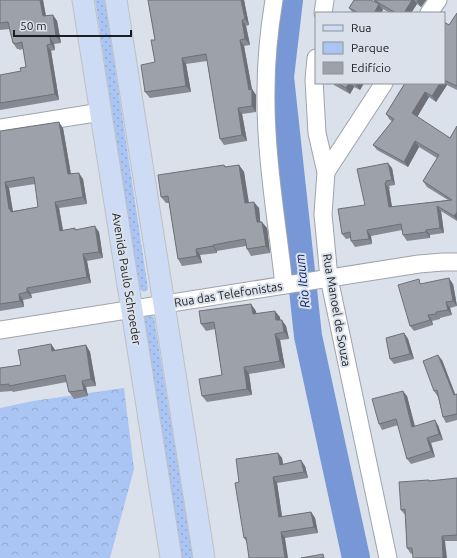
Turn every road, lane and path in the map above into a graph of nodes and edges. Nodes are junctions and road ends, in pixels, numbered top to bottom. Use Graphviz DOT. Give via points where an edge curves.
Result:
graph roads {
  1 [pos="83,0"];
  2 [pos="116,0"];
  3 [pos="274,0"];
  4 [pos="325,0"];
  5 [pos="438,0"];
  6 [pos="323,12"];
  7 [pos="430,12"];
  8 [pos="315,69"];
  9 [pos="383,84"];
  10 [pos="100,112"];
  11 [pos="0,128"];
  12 [pos="326,172"];
  13 [pos="457,262"];
  14 [pos="329,278"];
  15 [pos="288,284"];
  16 [pos="164,304"];
  17 [pos="132,309"];
  18 [pos="0,330"];
  19 [pos="171,558"];
  20 [pos="204,558"];
  21 [pos="388,558"];
  1 -- 10 [label="main road, Avenida Paulo Schroeder"];
  2 -- 16 [label="main road"];
  3 -- 15 [label="street" via="268,36 266,98 270,157"];
  4 -- 6 [label="street"];
  5 -- 7 [label="street"];
  8 -- 12 [label="street, Rua Manoel de Souza" via="317,133"];
  9 -- 12 [label="street"];
  10 -- 11 [label="street"];
  10 -- 17 [label="main road, Avenida Paulo Schroeder"];
  12 -- 14 [label="street, Rua Manoel de Souza" via="323,214"];
  13 -- 14 [label="street, Rua das Telefonistas" via="420,264"];
  14 -- 15 [label="street, Rua das Telefonistas"];
  14 -- 21 [label="street, Rua Manoel de Souza"];
  15 -- 16 [label="street, Rua das Telefonistas"];
  16 -- 17 [label="street, Rua das Telefonistas"];
  16 -- 20 [label="main road"];
  17 -- 18 [label="street, Rua das Telefonistas"];
  17 -- 19 [label="main road, Avenida Paulo Schroeder"];
}
